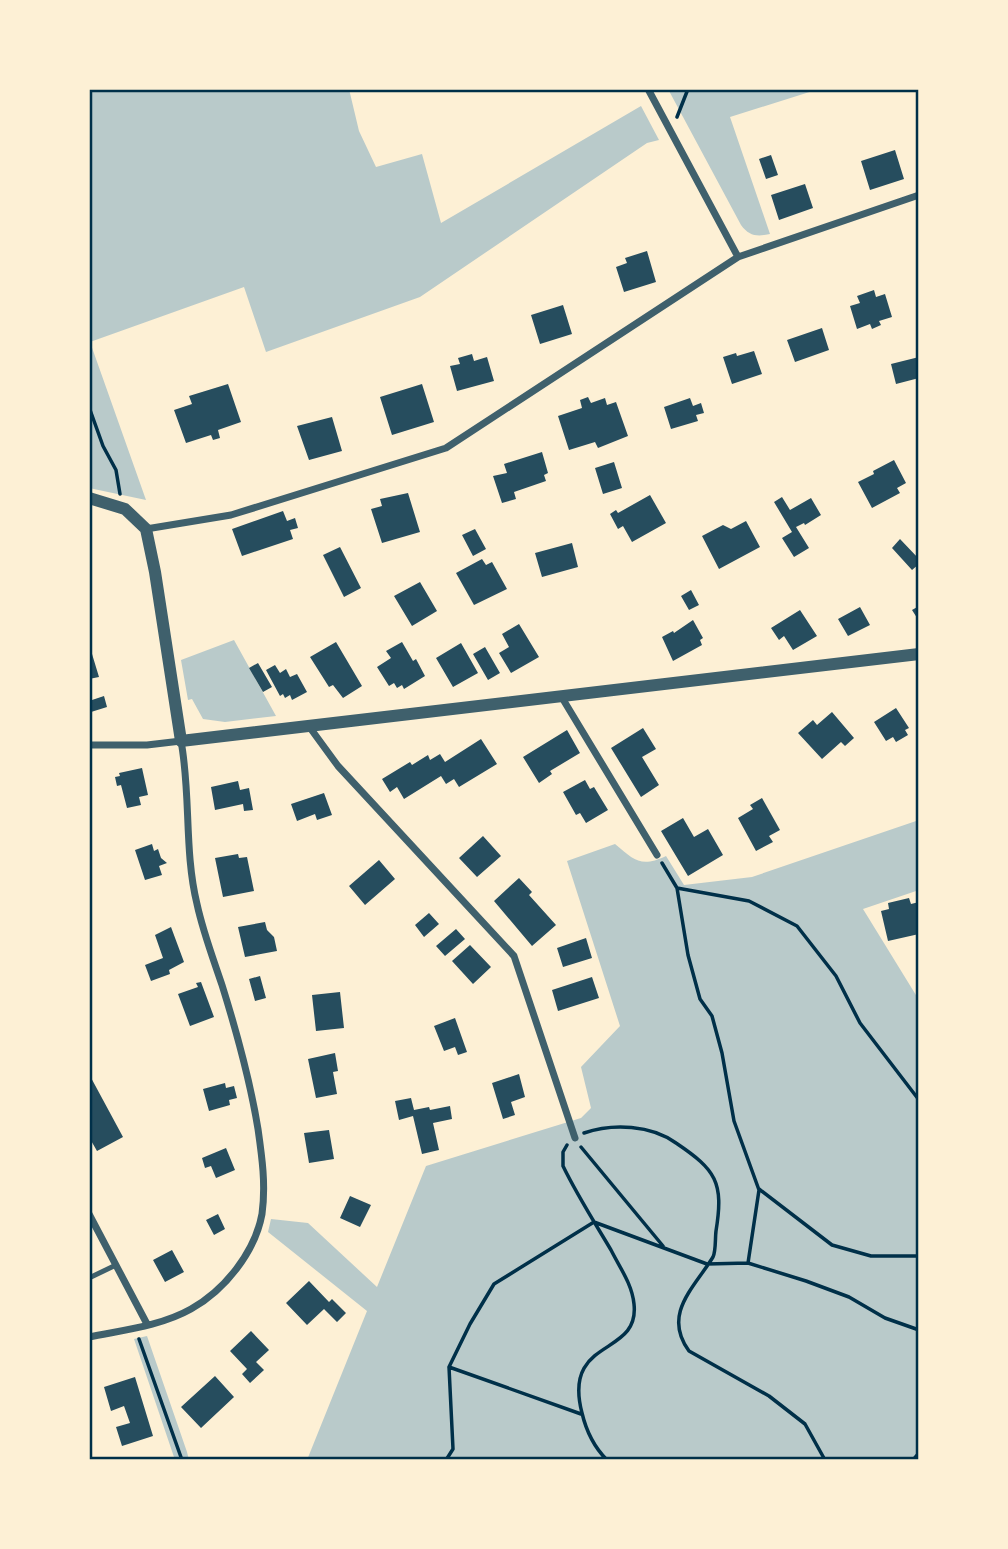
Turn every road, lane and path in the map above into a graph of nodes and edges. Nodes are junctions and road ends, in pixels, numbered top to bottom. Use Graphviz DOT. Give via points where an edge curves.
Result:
graph roads {
  1 [pos="648,89"];
  2 [pos="688,89"];
  3 [pos="667,125"];
  4 [pos="919,195"];
  5 [pos="738,257"];
  6 [pos="89,407"];
  7 [pos="120,497"];
  8 [pos="89,498"];
  9 [pos="146,529"];
  10 [pos="919,654"];
  11 [pos="561,695"];
  12 [pos="308,725"];
  13 [pos="181,741"];
  14 [pos="89,745"];
  15 [pos="657,855"];
  16 [pos="677,888"];
  17 [pos="919,1100"];
  18 [pos="575,1139"];
  19 [pos="759,1188"];
  20 [pos="89,1214"];
  21 [pos="594,1222"];
  22 [pos="664,1248"];
  23 [pos="919,1256"];
  24 [pos="707,1264"];
  25 [pos="748,1264"];
  26 [pos="116,1265"];
  27 [pos="89,1278"];
  28 [pos="147,1324"];
  29 [pos="135,1327"];
  30 [pos="919,1330"];
  31 [pos="89,1337"];
  32 [pos="449,1367"];
  33 [pos="582,1415"];
  34 [pos="919,1453"];
  35 [pos="182,1460"];
  36 [pos="446,1460"];
  37 [pos="607,1460"];
  38 [pos="825,1460"];
  39 [pos="913,1460"];
  1 -- 3 [label="street"];
  2 -- 3 [label="path" via="677,118"];
  3 -- 5 [label="street"];
  4 -- 5 [label="street"];
  5 -- 9 [label="street" via="446,448 231,514"];
  6 -- 7 [label="path" via="116,470"];
  8 -- 9 [label="street" via="125,509"];
  9 -- 13 [label="street"];
  10 -- 11 [label="street"];
  11 -- 12 [label="street"];
  11 -- 15 [label="street"];
  12 -- 13 [label="street"];
  12 -- 18 [label="street" via="338,766 514,957"];
  13 -- 14 [label="street"];
  13 -- 28 [label="street" via="196,902 243,1056 264,1192 255,1237 226,1281 189,1310"];
  15 -- 16 [label="path"];
  16 -- 17 [label="path" via="749,901 797,926 836,976 860,1023"];
  16 -- 19 [label="path" via="700,999 712,1016 734,1121"];
  18 -- 21 [label="path" via="565,1146 564,1166"];
  18 -- 22 [label="path"];
  18 -- 24 [label="path" via="599,1128 663,1134 708,1167 715,1180 719,1212 715,1255"];
  19 -- 23 [label="path" via="832,1245 871,1256"];
  19 -- 25 [label="path"];
  20 -- 26 [label="street"];
  21 -- 22 [label="path"];
  21 -- 32 [label="path" via="494,1284"];
  21 -- 33 [label="path" via="631,1290 634,1315 628,1332 583,1368 578,1386"];
  22 -- 24 [label="path"];
  24 -- 25 [label="path"];
  24 -- 38 [label="path" via="688,1291 677,1325 681,1339 689,1351 769,1396 805,1424"];
  25 -- 30 [label="path" via="849,1297 885,1318"];
  26 -- 27 [label="lane"];
  26 -- 28 [label="street"];
  28 -- 29 [label="street"];
  29 -- 31 [label="street"];
  29 -- 35 [label="path"];
  32 -- 33 [label="path"];
  32 -- 36 [label="path" via="453,1449"];
  33 -- 37 [label="path" via="589,1435"];
  34 -- 39 [label="path"];
}
